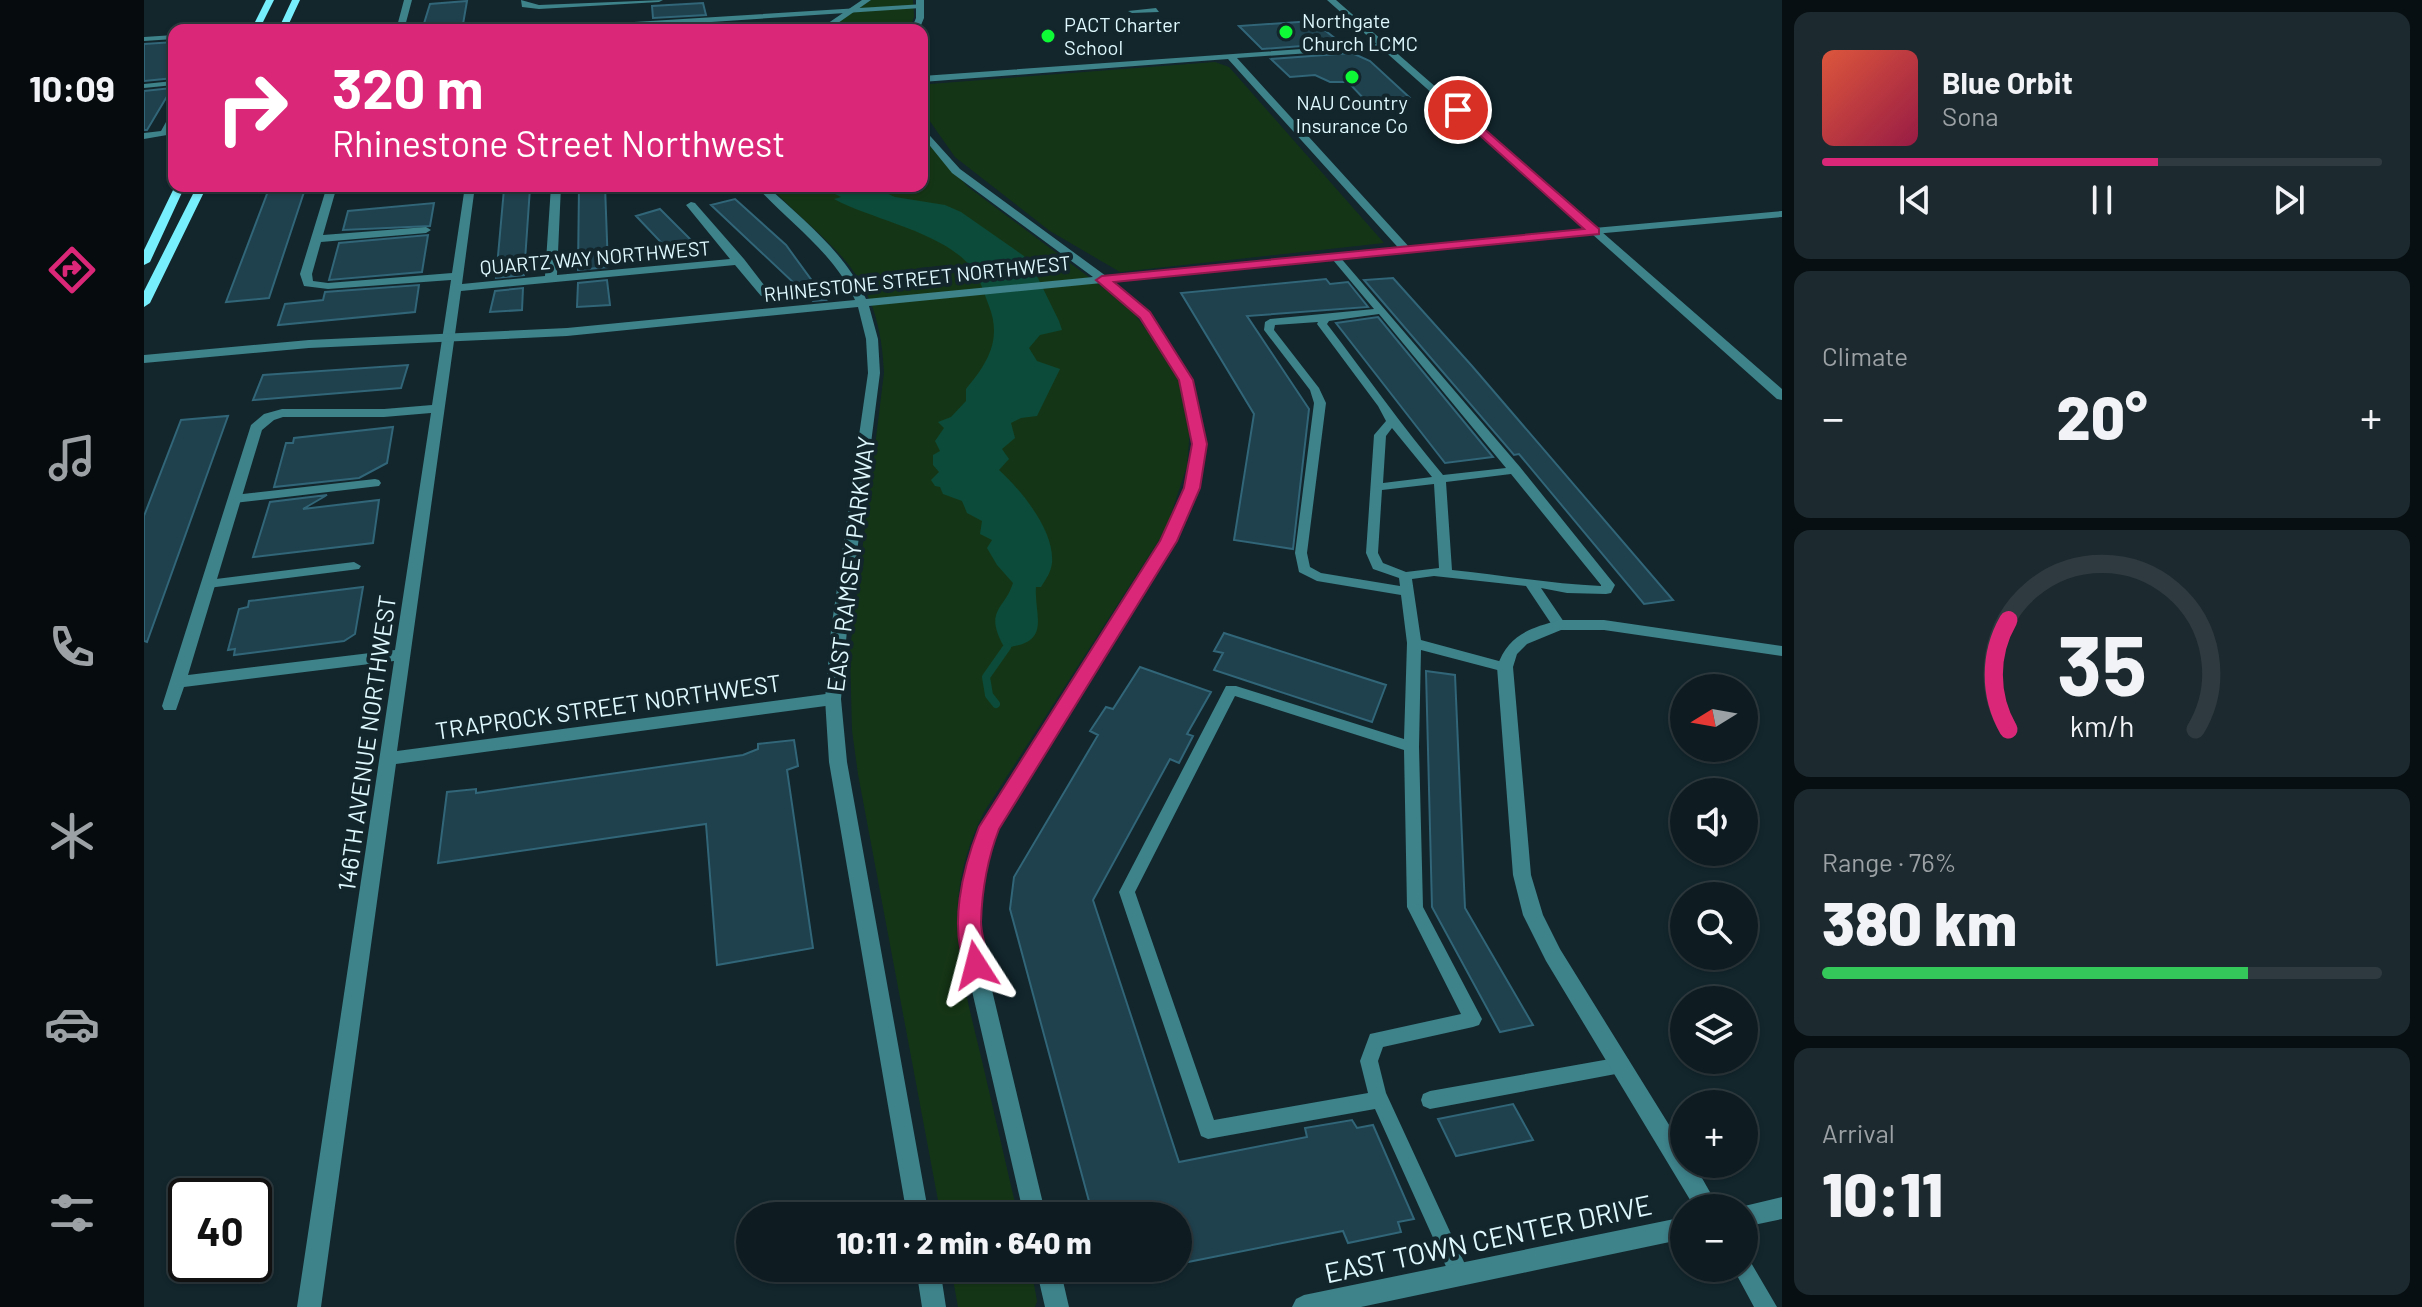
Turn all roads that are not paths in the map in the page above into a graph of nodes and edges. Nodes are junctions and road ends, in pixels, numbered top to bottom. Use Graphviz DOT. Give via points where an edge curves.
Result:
graph roads {
  1 [pos="270,0"];
  2 [pos="296,0"];
  3 [pos="408,0"];
  4 [pos="525,0"];
  5 [pos="659,0"];
  6 [pos="867,0"];
  7 [pos="1331,0"];
  8 [pos="622,2"];
  9 [pos="920,3"];
  10 [pos="853,10"];
  11 [pos="1156,10"];
  12 [pos="1132,11"];
  13 [pos="746,17"];
  14 [pos="258,24"];
  15 [pos="285,24"];
  16 [pos="402,24"];
  17 [pos="624,24"];
  18 [pos="639,24"];
  19 [pos="746,24"];
  20 [pos="831,24"];
  21 [pos="916,24"];
  22 [pos="168,37"];
  23 [pos="144,39"];
  24 [pos="1384,45"];
  25 [pos="1231,57"];
  26 [pos="928,79"];
  27 [pos="168,84"];
  28 [pos="144,86"];
  29 [pos="168,126"];
  30 [pos="144,136"];
  31 [pos="928,137"];
  32 [pos="177,192"];
  33 [pos="199,192"];
  34 [pos="330,192"];
  35 [pos="469,192"];
  36 [pos="556,192"];
  37 [pos="767,192"];
  38 [pos="691,205"];
  39 [pos="1782,214"];
  40 [pos="426,230"];
  41 [pos="1594,231"];
  42 [pos="316,239"];
  43 [pos="1407,251"];
  44 [pos="1336,258"];
  45 [pos="740,261"];
  46 [pos="144,262"];
  47 [pos="551,279"];
  48 [pos="1102,280"];
  49 [pos="455,282"];
  50 [pos="765,294"];
  51 [pos="864,302"];
  52 [pos="144,303"];
  53 [pos="1381,311"];
  54 [pos="1325,318"];
  55 [pos="448,337"];
  56 [pos="146,360"];
  57 [pos="1782,396"];
  58 [pos="438,408"];
  59 [pos="1392,421"];
  60 [pos="1516,470"];
  61 [pos="1440,479"];
  62 [pos="375,483"];
  63 [pos="1376,487"];
  64 [pos="234,499"];
  65 [pos="354,566"];
  66 [pos="1446,573"];
  67 [pos="1405,576"];
  68 [pos="1530,582"];
  69 [pos="208,584"];
  70 [pos="1408,592"];
  71 [pos="1559,625"];
  72 [pos="1414,643"];
  73 [pos="1782,651"];
  74 [pos="402,655"];
  75 [pos="1505,667"];
  76 [pos="177,682"];
  77 [pos="833,699"];
  78 [pos="170,706"];
  79 [pos="1411,747"];
  80 [pos="388,759"];
  81 [pos="1621,1065"];
  82 [pos="1380,1100"];
  83 [pos="1430,1100"];
  84 [pos="1699,1194"];
  85 [pos="916,1202"];
  86 [pos="1032,1202"];
  87 [pos="1782,1208"];
  88 [pos="1758,1213"];
  89 [pos="1670,1231"];
  90 [pos="1460,1275"];
  91 [pos="930,1282"];
  92 [pos="1051,1282"];
  93 [pos="1751,1282"];
  94 [pos="309,1307"];
  95 [pos="934,1307"];
  96 [pos="1057,1307"];
  97 [pos="1304,1307"];
  98 [pos="1766,1307"];
  1 -- 14 [label="main road"];
  2 -- 15 [label="main road"];
  3 -- 16 [label="street"];
  4 -- 8 [label="street" via="525,5 539,7"];
  5 -- 8 [label="street"];
  6 -- 10 [label="street"];
  7 -- 24 [label="street"];
  8 -- 17 [label="street"];
  9 -- 10 [label="street"];
  9 -- 21 [label="street"];
  10 -- 13 [label="street"];
  10 -- 20 [label="street"];
  11 -- 12 [label="lane"];
  13 -- 18 [label="street"];
  13 -- 19 [label="street"];
  22 -- 23 [label="lane"];
  24 -- 25 [label="street"];
  24 -- 41 [label="street"];
  25 -- 26 [label="street"];
  25 -- 43 [label="street"];
  27 -- 28 [label="lane"];
  29 -- 30 [label="lane" via="164,133"];
  31 -- 48 [label="street" via="956,171"];
  32 -- 46 [label="main road"];
  33 -- 52 [label="main road"];
  34 -- 42 [label="street"];
  35 -- 49 [label="street, 146TH AVENUE NORTHWEST"];
  36 -- 47 [label="street"];
  37 -- 51 [label="street, EAST RAMSEY PARKWAY" via="830,250"];
  38 -- 45 [label="street"];
  39 -- 41 [label="street, RHINESTONE STREET NORTHWEST"];
  40 -- 42 [label="street"];
  41 -- 43 [label="street, RHINESTONE STREET NORTHWEST"];
  41 -- 57 [label="street"];
  42 -- 49 [label="street, QUARTZ WAY NORTHWEST" via="305,278 308,284"];
  43 -- 44 [label="street, RHINESTONE STREET NORTHWEST"];
  44 -- 48 [label="street, RHINESTONE STREET NORTHWEST"];
  44 -- 53 [label="lane"];
  45 -- 47 [label="street, QUARTZ WAY NORTHWEST"];
  45 -- 50 [label="street"];
  47 -- 49 [label="street, QUARTZ WAY NORTHWEST"];
  48 -- 51 [label="street, RHINESTONE STREET NORTHWEST"];
  48 -- 86 [label="street" via="1146,315 1174,356 1193,401 1200,444 1192,488 1169,541 1002,806 977,859 970,926 976,965"];
  49 -- 55 [label="street, 146TH AVENUE NORTHWEST"];
  51 -- 55 [label="street, RHINESTONE STREET NORTHWEST" via="567,332"];
  51 -- 77 [label="street, EAST RAMSEY PARKWAY" via="874,373"];
  53 -- 54 [label="lane"];
  53 -- 60 [label="lane"];
  54 -- 59 [label="lane" via="1322,324"];
  54 -- 70 [label="lane" via="1270,322 1269,330 1320,403 1301,553 1304,569 1317,577"];
  55 -- 56 [label="street, RHINESTONE STREET NORTHWEST"];
  55 -- 58 [label="street, 146TH AVENUE NORTHWEST"];
  58 -- 64 [label="street" via="269,417 256,428"];
  58 -- 74 [label="street, 146TH AVENUE NORTHWEST"];
  59 -- 61 [label="lane"];
  59 -- 63 [label="lane" via="1380,435"];
  60 -- 61 [label="lane"];
  60 -- 68 [label="lane" via="1608,585 1606,590 1580,590"];
  61 -- 63 [label="lane"];
  61 -- 66 [label="lane"];
  62 -- 64 [label="lane"];
  63 -- 67 [label="lane" via="1372,553 1378,566"];
  64 -- 69 [label="street"];
  65 -- 69 [label="lane"];
  66 -- 67 [label="lane"];
  66 -- 68 [label="lane"];
  67 -- 70 [label="lane"];
  68 -- 71 [label="lane"];
  69 -- 76 [label="street"];
  70 -- 72 [label="lane"];
  71 -- 73 [label="street" via="1604,625"];
  71 -- 75 [label="street" via="1521,640"];
  72 -- 75 [label="lane"];
  72 -- 79 [label="lane"];
  74 -- 76 [label="street"];
  74 -- 80 [label="street, 146TH AVENUE NORTHWEST"];
  75 -- 81 [label="street" via="1522,875 1533,915"];
  76 -- 78 [label="street"];
  77 -- 80 [label="street, TRAPROCK STREET NORTHWEST"];
  77 -- 85 [label="street, EAST RAMSEY PARKWAY" via="838,762"];
  79 -- 82 [label="lane" via="1415,907 1473,1019 1376,1040 1369,1061"];
  79 -- 82 [label="lane" via="1231,690 1127,892 1208,1130"];
  80 -- 94 [label="street, 146TH AVENUE NORTHWEST"];
  81 -- 83 [label="lane"];
  81 -- 84 [label="street"];
  82 -- 90 [label="lane"];
  87 -- 88 [label="street"];
  89 -- 90 [label="street, EAST TOWN CENTER DRIVE"];
  90 -- 97 [label="street, EAST TOWN CENTER DRIVE"];
  91 -- 95 [label="street"];
  92 -- 96 [label="street"];
  93 -- 98 [label="lane"];
}
